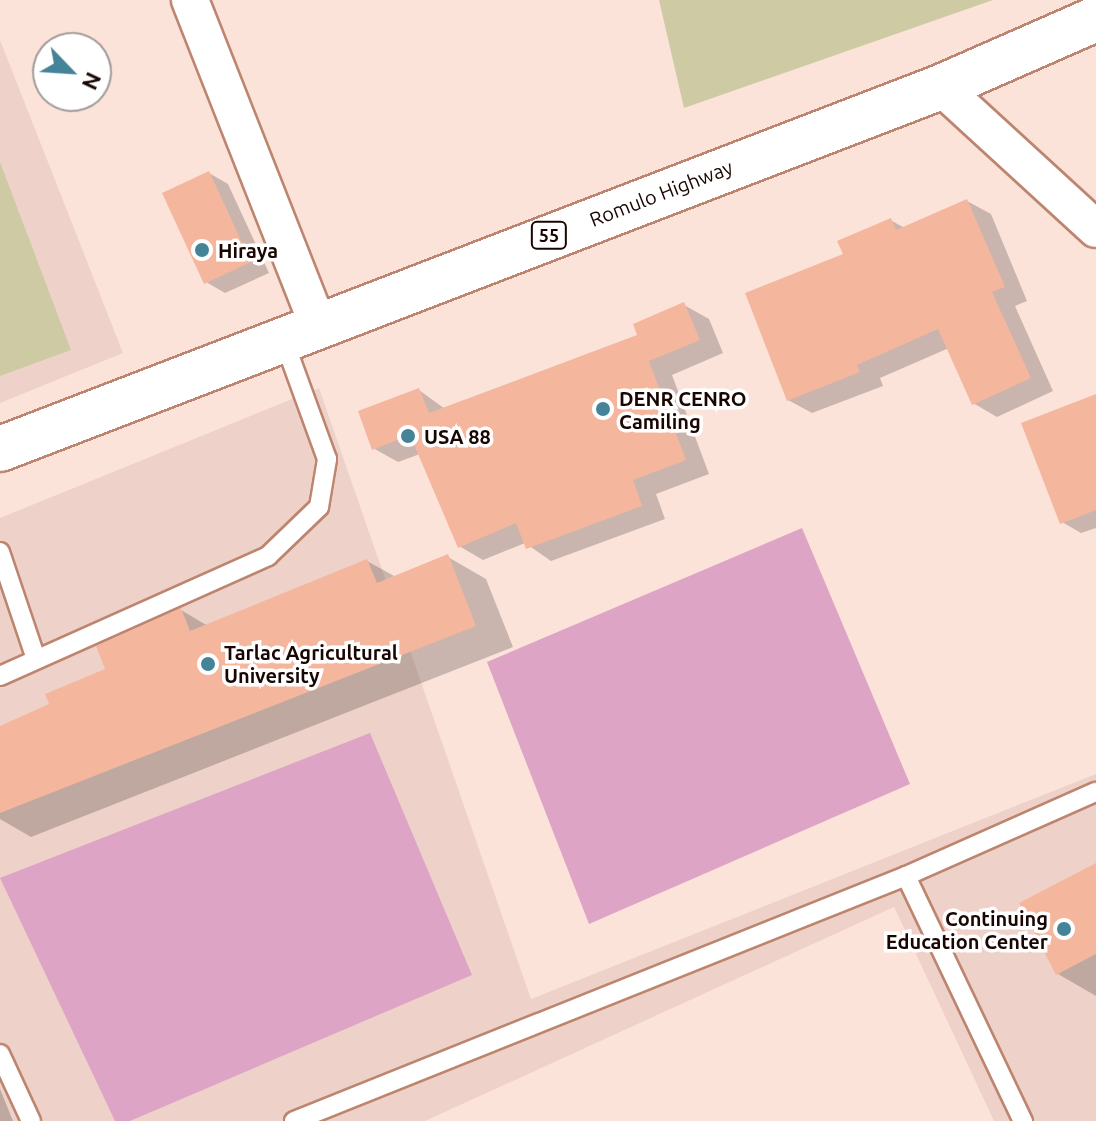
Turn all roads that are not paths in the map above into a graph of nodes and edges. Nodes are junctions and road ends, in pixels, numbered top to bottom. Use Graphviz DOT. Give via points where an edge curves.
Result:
graph roads {
  1 [pos="190,0"];
  2 [pos="1096,19"];
  3 [pos="941,87"];
  4 [pos="1096,229"];
  5 [pos="300,331"];
  6 [pos="0,449"];
  7 [pos="0,552"];
  8 [pos="36,659"];
  9 [pos="0,676"];
  10 [pos="1096,792"];
  11 [pos="906,876"];
  12 [pos="0,1054"];
  13 [pos="31,1121"];
  14 [pos="294,1121"];
  15 [pos="1023,1121"];
  1 -- 5 [label="street"];
  2 -- 3 [label="highway, Romulo Highway / 55"];
  3 -- 4 [label="street"];
  3 -- 5 [label="highway, Romulo Highway / 55"];
  5 -- 6 [label="highway, Romulo Highway / 55"];
  5 -- 8 [label="lane" via="327,459 319,507 268,556"];
  7 -- 8 [label="lane"];
  8 -- 9 [label="lane"];
  10 -- 11 [label="lane"];
  11 -- 14 [label="lane"];
  11 -- 15 [label="lane"];
  12 -- 13 [label="lane"];
}
